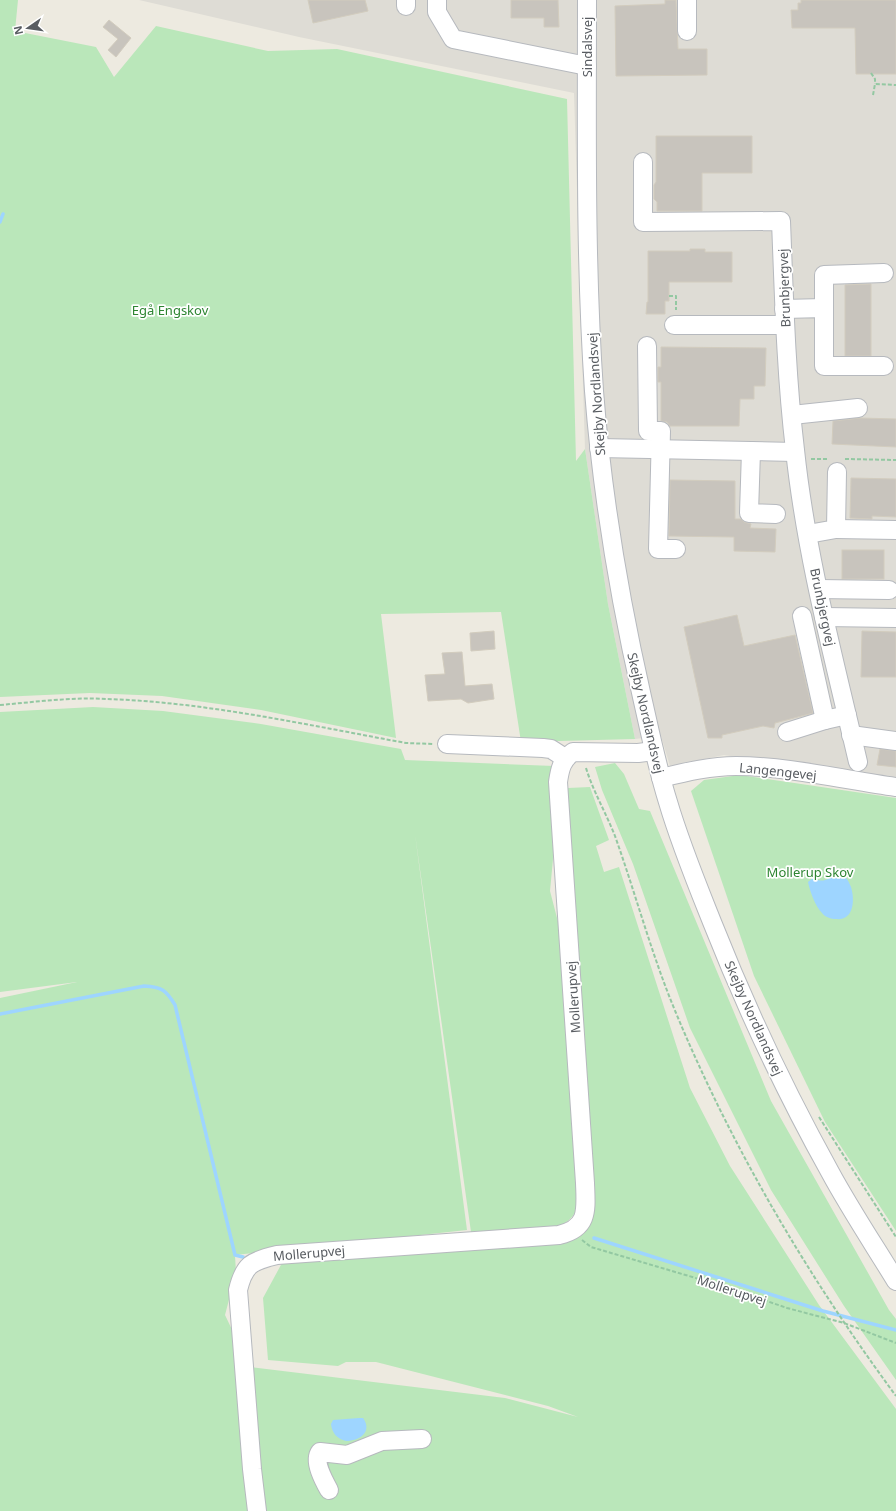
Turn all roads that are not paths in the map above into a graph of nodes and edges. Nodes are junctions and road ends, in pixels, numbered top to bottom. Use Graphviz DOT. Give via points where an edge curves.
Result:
graph roads {
  1 [pos="437,0"];
  2 [pos="587,0"];
  3 [pos="687,0"];
  4 [pos="687,31"];
  5 [pos="587,66"];
  6 [pos="587,95"];
  7 [pos="643,162"];
  8 [pos="884,273"];
  9 [pos="824,308"];
  10 [pos="784,317"];
  11 [pos="675,325"];
  12 [pos="647,346"];
  13 [pos="884,366"];
  14 [pos="858,408"];
  15 [pos="792,415"];
  16 [pos="599,448"];
  17 [pos="661,449"];
  18 [pos="751,451"];
  19 [pos="795,452"];
  20 [pos="837,472"];
  21 [pos="776,514"];
  22 [pos="836,529"];
  23 [pos="896,530"];
  24 [pos="808,534"];
  25 [pos="676,549"];
  26 [pos="819,589"];
  27 [pos="889,590"];
  28 [pos="802,616"];
  29 [pos="824,616"];
  30 [pos="896,618"];
  31 [pos="847,715"];
  32 [pos="825,720"];
  33 [pos="787,732"];
  34 [pos="851,735"];
  35 [pos="896,741"];
  36 [pos="447,744"];
  37 [pos="654,751"];
  38 [pos="573,754"];
  39 [pos="858,762"];
  40 [pos="661,778"];
  41 [pos="896,787"];
  42 [pos="896,1281"];
  43 [pos="422,1440"];
  44 [pos="329,1490"];
  45 [pos="257,1511"];
  1 -- 5 [label="street" via="437,12 453,39"];
  2 -- 5 [label="street, Sindalsvej"];
  3 -- 4 [label="street"];
  5 -- 6 [label="street, Sindalsvej"];
  6 -- 16 [label="street, Skejby Nordlandsvej" via="589,277"];
  7 -- 10 [label="street, Brunbjergvej" via="643,222 781,221"];
  8 -- 9 [label="street" via="824,275"];
  9 -- 10 [label="street"];
  9 -- 13 [label="street" via="824,366"];
  10 -- 11 [label="street"];
  10 -- 15 [label="street, Brunbjergvej"];
  12 -- 17 [label="street" via="648,431 661,431"];
  14 -- 15 [label="street"];
  15 -- 19 [label="street, Brunbjergvej"];
  16 -- 17 [label="street"];
  16 -- 37 [label="street, Skejby Nordlandsvej" via="615,564"];
  17 -- 18 [label="street"];
  17 -- 25 [label="street" via="658,549"];
  18 -- 19 [label="street"];
  18 -- 21 [label="street" via="749,513"];
  19 -- 24 [label="street, Brunbjergvej"];
  20 -- 22 [label="street"];
  22 -- 23 [label="street"];
  22 -- 24 [label="street"];
  24 -- 26 [label="street, Brunbjergvej"];
  26 -- 27 [label="street"];
  26 -- 29 [label="street, Brunbjergvej"];
  28 -- 32 [label="street"];
  29 -- 30 [label="street"];
  29 -- 31 [label="street, Brunbjergvej"];
  31 -- 32 [label="street"];
  31 -- 34 [label="street, Brunbjergvej"];
  32 -- 33 [label="street"];
  34 -- 35 [label="street"];
  34 -- 39 [label="street, Brunbjergvej"];
  36 -- 38 [label="street" via="543,748"];
  37 -- 38 [label="street"];
  37 -- 40 [label="street, Skejby Nordlandsvej"];
  38 -- 45 [label="street, Mollerupvej" via="560,767 558,782 586,1210 582,1223 571,1232 551,1236 277,1255 261,1258 248,1265 238,1290"];
  40 -- 41 [label="street, Langengevej" via="736,766 798,772"];
  40 -- 42 [label="street, Skejby Nordlandsvej" via="676,829 698,888 772,1062 831,1175"];
  43 -- 44 [label="street" via="382,1441 347,1455 320,1452 320,1468"];
}
